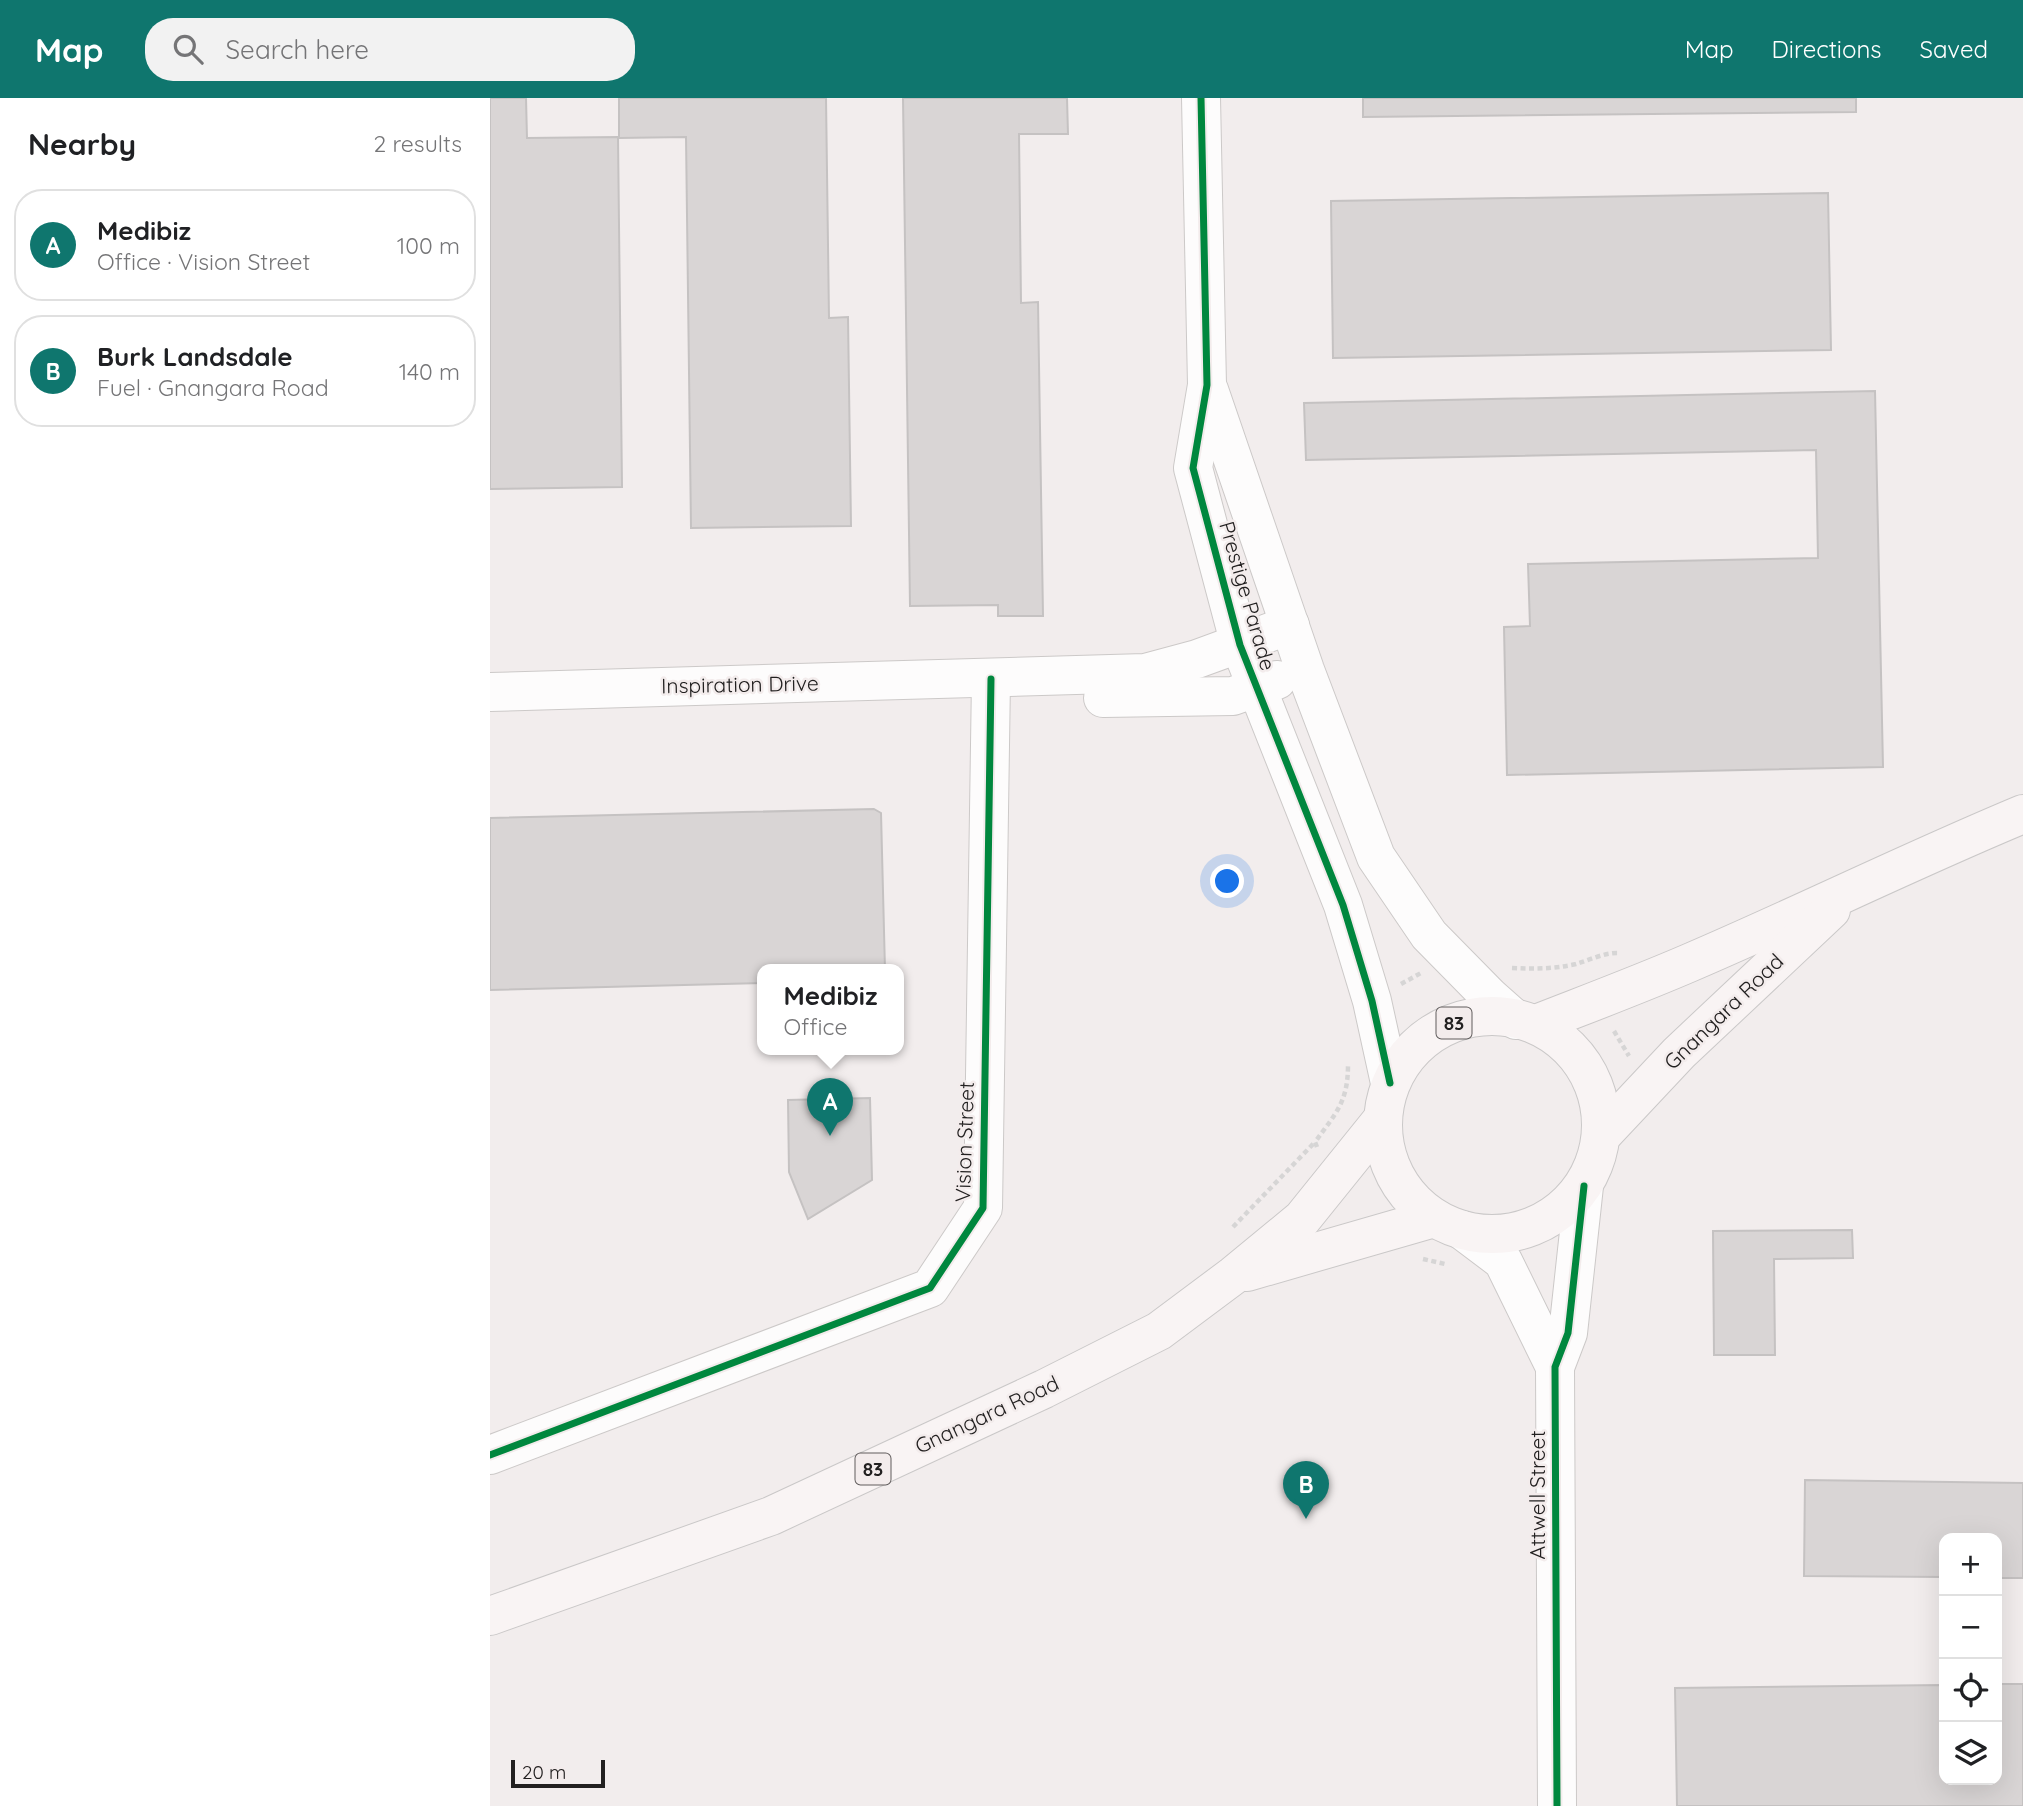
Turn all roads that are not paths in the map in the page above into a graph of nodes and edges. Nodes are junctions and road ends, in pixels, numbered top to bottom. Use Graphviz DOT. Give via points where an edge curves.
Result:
graph roads {
  1 [pos="1201,98"];
  2 [pos="1207,385"];
  3 [pos="1290,625"];
  4 [pos="1240,645"];
  5 [pos="1305,670"];
  6 [pos="991,679"];
  7 [pos="1255,688"];
  8 [pos="490,692"];
  9 [pos="1350,788"];
  10 [pos="2023,814"];
  11 [pos="1850,892"];
  12 [pos="1350,929"];
  13 [pos="1526,1022"];
  14 [pos="1390,1083"];
  15 [pos="1381,1121"];
  16 [pos="1602,1135"];
  17 [pos="1584,1186"];
  18 [pos="1448,1224"];
  19 [pos="1234,1275"];
  20 [pos="1555,1367"];
  21 [pos="490,1455"];
  22 [pos="490,1616"];
  23 [pos="1557,1806"];
  1 -- 2 [label="street, Prestige Parade"];
  2 -- 3 [label="street, Prestige Parade"];
  2 -- 4 [label="street, Prestige Parade" via="1193,468"];
  3 -- 4 [label="street, Inspiration Drive"];
  3 -- 5 [label="street, Prestige Parade"];
  4 -- 6 [label="street, Inspiration Drive" via="1145,673"];
  4 -- 7 [label="street, Prestige Parade"];
  5 -- 7 [label="street, Inspiration Drive"];
  5 -- 9 [label="street, Prestige Parade"];
  6 -- 7 [label="street, Inspiration Drive" via="1072,698 1233,696"];
  6 -- 8 [label="street, Inspiration Drive"];
  6 -- 21 [label="street, Vision Street" via="983,1208 930,1288"];
  7 -- 12 [label="street, Prestige Parade"];
  9 -- 12 [label="street" via="1332,820 1343,859"];
  9 -- 13 [label="street, Prestige Parade" via="1376,857 1429,935"];
  10 -- 11 [label="main road, Gnangara Road / 83"];
  11 -- 13 [label="main road, Gnangara Road / 83" via="1686,964"];
  11 -- 16 [label="main road, Gnangara Road / 83" via="1679,1053"];
  12 -- 14 [label="street, Prestige Parade"];
  13 -- 14 [label="main road, Gnangara Road / 83" via="1488,1014 1442,1026 1411,1050"];
  13 -- 16 [label="main road, Gnangara Road / 83" via="1573,1050 1597,1090"];
  14 -- 15 [label="main road, Gnangara Road / 83"];
  15 -- 18 [label="main road, Gnangara Road / 83" via="1387,1159 1405,1192"];
  15 -- 19 [label="main road, Gnangara Road / 83" via="1302,1219"];
  16 -- 17 [label="main road, Gnangara Road / 83"];
  17 -- 18 [label="main road, Gnangara Road / 83" via="1560,1211 1530,1228 1496,1235"];
  17 -- 20 [label="street, Attwell Street" via="1568,1333"];
  18 -- 19 [label="main road, Gnangara Road / 83"];
  18 -- 20 [label="street, Attwell Street" via="1503,1261"];
  19 -- 22 [label="main road, Gnangara Road / 83" via="1159,1331 771,1516"];
  20 -- 23 [label="street, Attwell Street"];
}
